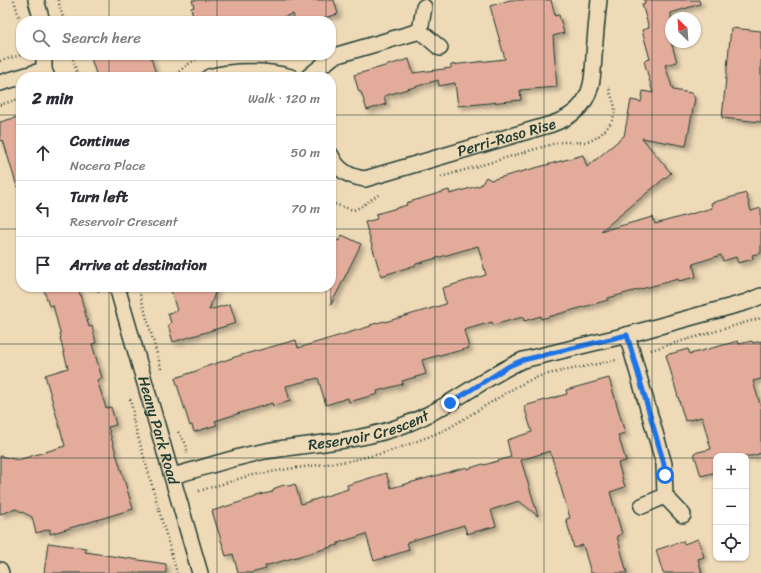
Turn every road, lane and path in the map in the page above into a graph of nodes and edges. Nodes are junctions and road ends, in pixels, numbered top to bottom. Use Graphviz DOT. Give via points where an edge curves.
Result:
graph roads {
  1 [pos="14,0"];
  2 [pos="36,0"];
  3 [pos="58,0"];
  4 [pos="599,0"];
  5 [pos="424,6"];
  6 [pos="19,16"];
  7 [pos="41,16"];
  8 [pos="63,16"];
  9 [pos="420,31"];
  10 [pos="440,48"];
  11 [pos="336,55"];
  12 [pos="16,56"];
  13 [pos="44,60"];
  14 [pos="73,60"];
  15 [pos="195,60"];
  16 [pos="329,60"];
  17 [pos="0,61"];
  18 [pos="45,72"];
  19 [pos="77,72"];
  20 [pos="178,72"];
  21 [pos="314,72"];
  22 [pos="16,80"];
  23 [pos="0,83"];
  24 [pos="16,99"];
  25 [pos="0,104"];
  26 [pos="336,165"];
  27 [pos="118,292"];
  28 [pos="761,296"];
  29 [pos="761,318"];
  30 [pos="627,335"];
  31 [pos="651,350"];
  32 [pos="130,398"];
  33 [pos="172,476"];
  34 [pos="665,496"];
  35 [pos="642,506"];
  36 [pos="683,514"];
  37 [pos="0,570"];
  38 [pos="1,573"];
  39 [pos="176,573"];
  40 [pos="200,573"];
  1 -- 6 [label="path"];
  2 -- 7 [label="street"];
  3 -- 8 [label="path"];
  4 -- 26 [label="street, Perri-Raso Rise" via="590,91 580,108 568,117 552,124 365,179 348,175"];
  5 -- 9 [label="street"];
  9 -- 10 [label="street"];
  9 -- 11 [label="street"];
  12 -- 17 [label="path"];
  13 -- 18 [label="street"];
  14 -- 19 [label="path"];
  15 -- 20 [label="path"];
  16 -- 21 [label="street"];
  22 -- 23 [label="street"];
  24 -- 25 [label="path"];
  27 -- 33 [label="street, Heany Park Road"];
  28 -- 30 [label="street, Reservoir Crescent"];
  29 -- 31 [label="path"];
  30 -- 33 [label="street, Reservoir Crescent" via="523,360 435,411 402,426 330,443 264,452"];
  30 -- 34 [label="street" via="664,464"];
  32 -- 39 [label="path" via="133,419"];
  33 -- 40 [label="street, Heany Park Road"];
  34 -- 35 [label="street"];
  34 -- 36 [label="street"];
  37 -- 38 [label="street"];
}
